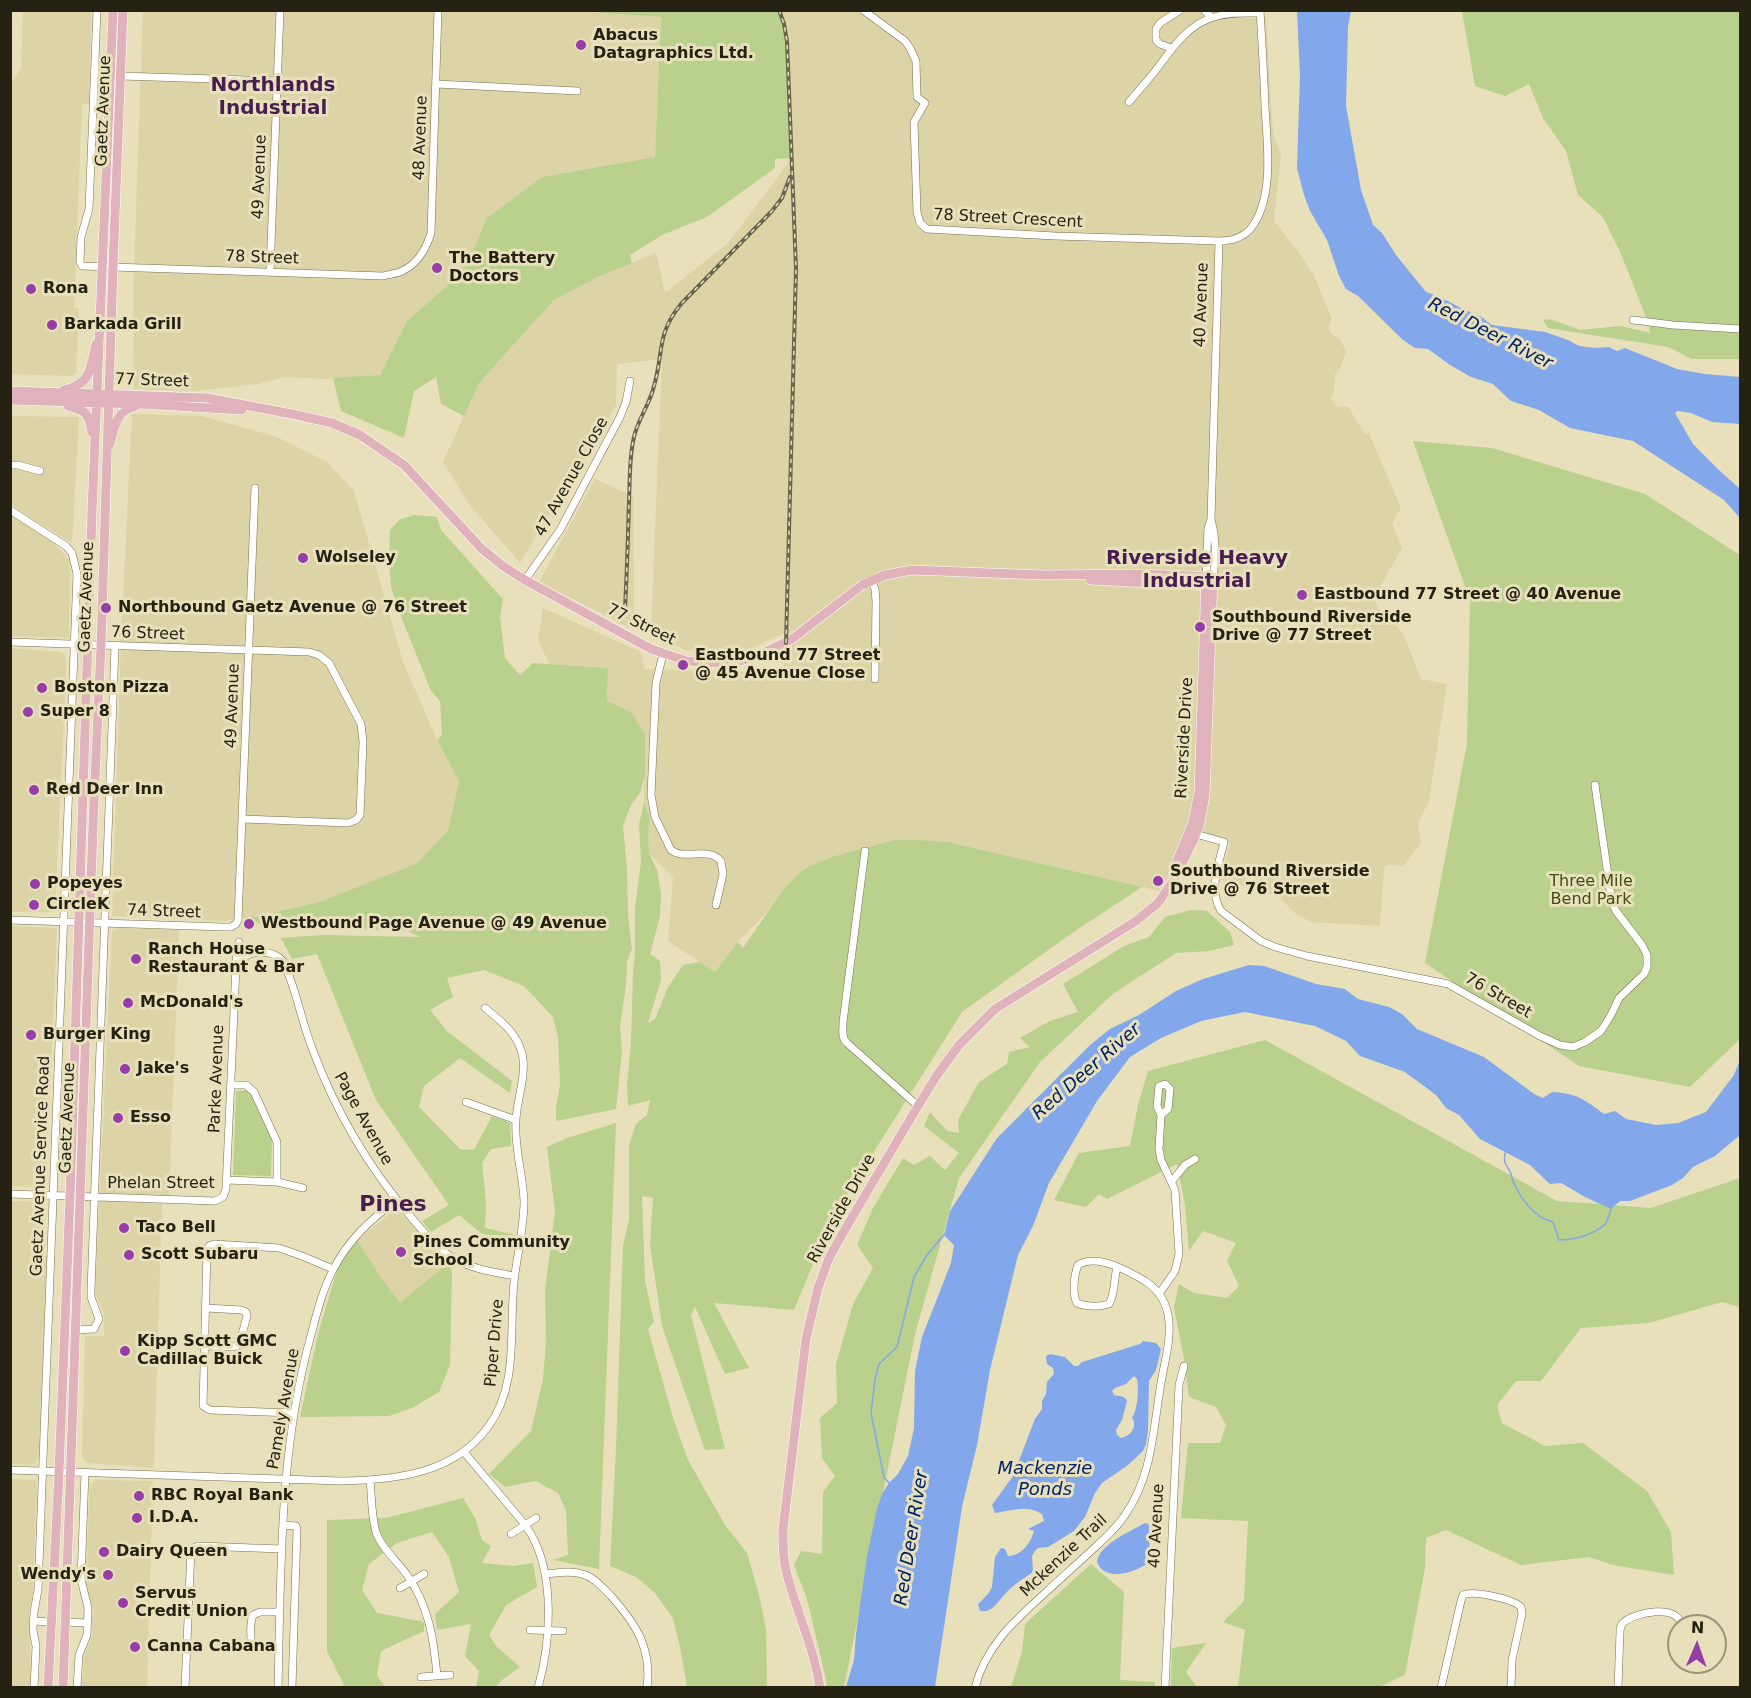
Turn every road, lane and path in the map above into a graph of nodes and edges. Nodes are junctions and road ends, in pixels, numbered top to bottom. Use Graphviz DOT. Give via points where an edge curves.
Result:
graph roads {
  1 [pos="97,10"];
  2 [pos="114,10"];
  3 [pos="123,10"];
  4 [pos="280,10"];
  5 [pos="438,10"];
  6 [pos="863,10"];
  7 [pos="1180,10"];
  8 [pos="1204,10"];
  9 [pos="1260,12"];
  10 [pos="1211,17"];
  11 [pos="1171,48"];
  12 [pos="121,76"];
  13 [pos="277,81"];
  14 [pos="436,84"];
  15 [pos="577,91"];
  16 [pos="1129,102"];
  17 [pos="1219,241"];
  18 [pos="416,262"];
  19 [pos="108,267"];
  20 [pos="270,272"];
  21 [pos="1633,320"];
  22 [pos="101,327"];
  23 [pos="1740,329"];
  24 [pos="630,381"];
  25 [pos="10,391"];
  26 [pos="50,392"];
  27 [pos="103,398"];
  28 [pos="10,400"];
  29 [pos="42,402"];
  30 [pos="141,404"];
  31 [pos="292,414"];
  32 [pos="95,452"];
  33 [pos="106,456"];
  34 [pos="10,465"];
  35 [pos="40,471"];
  36 [pos="93,484"];
  37 [pos="255,488"];
  38 [pos="10,510"];
  39 [pos="104,524"];
  40 [pos="525,580"];
  41 [pos="871,580"];
  42 [pos="1209,581"];
  43 [pos="10,642"];
  44 [pos="74,645"];
  45 [pos="89,645"];
  46 [pos="100,646"];
  47 [pos="115,646"];
  48 [pos="249,650"];
  49 [pos="663,654"];
  50 [pos="875,679"];
  51 [pos="1595,785"];
  52 [pos="243,819"];
  53 [pos="1193,833"];
  54 [pos="865,851"];
  55 [pos="716,905"];
  56 [pos="10,920"];
  57 [pos="63,922"];
  58 [pos="80,922"];
  59 [pos="90,923"];
  60 [pos="105,923"];
  61 [pos="237,924"];
  62 [pos="239,942"];
  63 [pos="236,965"];
  64 [pos="485,1008"];
  65 [pos="231,1085"];
  66 [pos="466,1102"];
  67 [pos="918,1106"];
  68 [pos="1161,1115"];
  69 [pos="516,1120"];
  70 [pos="1195,1159"];
  71 [pos="227,1180"];
  72 [pos="1172,1181"];
  73 [pos="277,1182"];
  74 [pos="303,1188"];
  75 [pos="10,1194"];
  76 [pos="53,1196"];
  77 [pos="75,1197"];
  78 [pos="95,1197"];
  79 [pos="397,1200"];
  80 [pos="1117,1267"];
  81 [pos="333,1269"];
  82 [pos="515,1276"];
  83 [pos="1159,1294"];
  84 [pos="206,1308"];
  85 [pos="75,1330"];
  86 [pos="204,1347"];
  87 [pos="1184,1366"];
  88 [pos="293,1413"];
  89 [pos="464,1452"];
  90 [pos="10,1470"];
  91 [pos="42,1471"];
  92 [pos="59,1472"];
  93 [pos="69,1472"];
  94 [pos="85,1473"];
  95 [pos="285,1479"];
  96 [pos="370,1480"];
  97 [pos="536,1518"];
  98 [pos="283,1525"];
  99 [pos="524,1525"];
  100 [pos="510,1534"];
  101 [pos="282,1549"];
  102 [pos="424,1574"];
  103 [pos="545,1574"];
  104 [pos="411,1581"];
  105 [pos="400,1588"];
  106 [pos="280,1612"];
  107 [pos="1675,1614"];
  108 [pos="33,1621"];
  109 [pos="51,1622"];
  110 [pos="65,1622"];
  111 [pos="87,1623"];
  112 [pos="530,1630"];
  113 [pos="547,1631"];
  114 [pos="563,1632"];
  115 [pos="279,1649"];
  116 [pos="48,1661"];
  117 [pos="450,1675"];
  118 [pos="437,1676"];
  119 [pos="421,1677"];
  120 [pos="34,1688"];
  121 [pos="48,1688"];
  122 [pos="54,1688"];
  123 [pos="63,1688"];
  124 [pos="77,1688"];
  125 [pos="185,1688"];
  126 [pos="278,1688"];
  127 [pos="292,1688"];
  128 [pos="538,1688"];
  129 [pos="647,1688"];
  130 [pos="820,1688"];
  131 [pos="975,1688"];
  132 [pos="1165,1688"];
  133 [pos="1441,1688"];
  134 [pos="1511,1688"];
  135 [pos="1618,1688"];
  1 -- 19 [label="street, Gaetz Avenue" via="89,209 81,237 80,262 82,266"];
  2 -- 19 [label="main road, Gaetz Avenue"];
  3 -- 12 [label="main road, Gaetz Avenue"];
  4 -- 13 [label="street, 49 Avenue"];
  5 -- 14 [label="street, 48 Avenue"];
  6 -- 17 [label="street, 78 Street Crescent" via="905,41 916,61 917,97 925,103 914,122 917,212 927,229"];
  7 -- 11 [label="street" via="1156,28 1156,40"];
  8 -- 10 [label="street"];
  9 -- 10 [label="street"];
  9 -- 17 [label="street, 40 Avenue" via="1267,145 1265,190 1259,214 1246,233"];
  10 -- 11 [label="street" via="1188,30"];
  11 -- 16 [label="street"];
  12 -- 13 [label="street"];
  12 -- 19 [label="main road, Gaetz Avenue"];
  13 -- 20 [label="street, 49 Avenue"];
  14 -- 15 [label="street"];
  14 -- 18 [label="street, 48 Avenue" via="431,233"];
  17 -- 42 [label="street, 40 Avenue" via="1211,519 1215,559"];
  18 -- 20 [label="street, 78 Street" via="402,272 383,276"];
  19 -- 20 [label="street, 78 Street"];
  19 -- 22 [label="main road, Gaetz Avenue"];
  19 -- 27 [label="main road, Gaetz Avenue"];
  21 -- 23 [label="street"];
  22 -- 26 [label="main road" via="83,382"];
  22 -- 27 [label="main road, Gaetz Avenue"];
  24 -- 40 [label="street, 47 Avenue Close" via="620,417 560,530"];
  25 -- 26 [label="main road, 77 Street"];
  26 -- 27 [label="main road, 77 Street"];
  27 -- 29 [label="main road, 77 Street"];
  27 -- 30 [label="main road, 77 Street"];
  27 -- 31 [label="main road, 77 Street" via="207,398"];
  27 -- 32 [label="main road, Gaetz Avenue"];
  27 -- 33 [label="main road, Gaetz Avenue"];
  28 -- 29 [label="main road, 77 Street"];
  29 -- 32 [label="main road" via="78,409 87,415"];
  30 -- 31 [label="main road, 77 Street"];
  30 -- 33 [label="main road" via="121,413"];
  31 -- 40 [label="main road, 77 Street" via="332,423 360,435 404,465 482,549"];
  32 -- 36 [label="main road, Gaetz Avenue"];
  33 -- 39 [label="main road, Gaetz Avenue"];
  34 -- 35 [label="street"];
  36 -- 39 [label="main road" via="98,521"];
  36 -- 45 [label="main road, Gaetz Avenue"];
  37 -- 48 [label="street, 49 Avenue"];
  38 -- 44 [label="street, Gaetz Avenue Service Road" via="60,541 72,554 77,573"];
  39 -- 46 [label="main road, Gaetz Avenue"];
  40 -- 49 [label="main road, 77 Street"];
  41 -- 42 [label="main road, 77 Street" via="912,570"];
  41 -- 49 [label="main road, 77 Street" via="792,639 757,656 711,663"];
  41 -- 50 [label="street" via="876,601"];
  42 -- 53 [label="main road, Riverside Drive" via="1199,792"];
  43 -- 44 [label="street, 76 Street"];
  44 -- 45 [label="street, 76 Street"];
  44 -- 57 [label="street, Gaetz Avenue Service Road"];
  45 -- 46 [label="street, 76 Street"];
  45 -- 58 [label="main road, Gaetz Avenue"];
  46 -- 47 [label="street, 76 Street"];
  46 -- 59 [label="main road, Gaetz Avenue"];
  47 -- 48 [label="street, 76 Street"];
  47 -- 60 [label="street"];
  48 -- 52 [label="street, 49 Avenue"];
  48 -- 52 [label="street, 76 Street" via="309,652 327,660 359,719 363,753 361,808 356,820 348,823"];
  49 -- 55 [label="street" via="655,695 652,809 675,853 714,855 721,861 723,874"];
  51 -- 53 [label="street, 76 Street" via="1612,903 1642,945 1648,963 1644,974 1619,998 1601,1031 1573,1047 1540,1036 1448,984 1292,952 1261,941 1217,904 1214,890 1224,842"];
  52 -- 61 [label="street, 49 Avenue"];
  53 -- 67 [label="main road, Riverside Drive" via="1172,872 1136,921 995,1009 960,1044"];
  54 -- 67 [label="street" via="843,1035 847,1043"];
  56 -- 57 [label="street, 74 Street"];
  57 -- 58 [label="street, 74 Street"];
  57 -- 76 [label="street, Gaetz Avenue Service Road"];
  58 -- 59 [label="street, 74 Street"];
  58 -- 77 [label="main road, Gaetz Avenue"];
  59 -- 60 [label="street, 74 Street"];
  59 -- 77 [label="main road, Gaetz Avenue"];
  60 -- 61 [label="street, 74 Street" via="223,927"];
  60 -- 78 [label="street"];
  62 -- 63 [label="street, Parke Avenue"];
  63 -- 65 [label="street, Parke Avenue"];
  63 -- 79 [label="street, Page Avenue" via="244,957 261,952 274,954 283,961 326,1083 356,1140"];
  64 -- 69 [label="street, Piper Drive" via="508,1027 521,1052 523,1070"];
  65 -- 71 [label="street, Parke Avenue"];
  65 -- 73 [label="street" via="246,1085 254,1092 277,1142"];
  66 -- 69 [label="street"];
  67 -- 130 [label="main road, Riverside Drive" via="829,1258 806,1339 783,1551"];
  68 -- 72 [label="street" via="1160,1155"];
  69 -- 82 [label="street, Piper Drive" via="524,1204"];
  70 -- 72 [label="street"];
  71 -- 73 [label="street"];
  71 -- 78 [label="street, Phelan Street" via="225,1195 218,1201"];
  72 -- 83 [label="street" via="1178,1260 1173,1276"];
  73 -- 74 [label="street"];
  75 -- 76 [label="street, Phelan Street"];
  76 -- 77 [label="street, Phelan Street"];
  76 -- 91 [label="street, Gaetz Avenue Service Road"];
  77 -- 78 [label="street, Phelan Street"];
  77 -- 85 [label="main road, Gaetz Avenue"];
  77 -- 92 [label="main road, Gaetz Avenue"];
  78 -- 85 [label="street" via="91,1297 99,1318 94,1329"];
  79 -- 81 [label="street, Pamely Avenue" via="361,1230"];
  79 -- 82 [label="street, Page Avenue" via="450,1256 477,1269"];
  80 -- 80 [label="street" via="1093,1261 1079,1264 1076,1301 1082,1305 1109,1304"];
  80 -- 83 [label="street" via="1145,1281"];
  81 -- 84 [label="street" via="279,1248 211,1245 207,1250"];
  81 -- 88 [label="street, Pamely Avenue" via="310,1337"];
  82 -- 89 [label="street, Piper Drive" via="504,1397 490,1425"];
  83 -- 131 [label="street, Mckenzie Trail" via="1169,1318 1168,1348 1153,1445 1136,1498 1110,1534 1004,1631 987,1655"];
  84 -- 86 [label="street"];
  84 -- 86 [label="street" via="243,1310 247,1318 237,1346"];
  85 -- 93 [label="main road, Gaetz Avenue"];
  86 -- 88 [label="street" via="202,1403 206,1409"];
  87 -- 132 [label="street, 40 Avenue" via="1179,1385"];
  88 -- 95 [label="street, Pamely Avenue"];
  89 -- 96 [label="street, Piper Drive" via="433,1468"];
  89 -- 99 [label="street"];
  90 -- 91 [label="street, Piper Drive"];
  91 -- 92 [label="street, Piper Drive"];
  91 -- 108 [label="street, Gaetz Avenue Service Road" via="38,1592"];
  92 -- 93 [label="street, Piper Drive"];
  92 -- 109 [label="main road, Gaetz Avenue"];
  93 -- 94 [label="street, Piper Drive"];
  93 -- 110 [label="main road, Gaetz Avenue"];
  94 -- 95 [label="street, Piper Drive"];
  94 -- 111 [label="street" via="81,1579"];
  95 -- 96 [label="street, Piper Drive"];
  95 -- 98 [label="street, Pamely Avenue"];
  96 -- 104 [label="street" via="378,1535"];
  97 -- 99 [label="street"];
  98 -- 101 [label="street, Pamely Avenue"];
  98 -- 127 [label="street" via="296,1526 297,1530"];
  99 -- 100 [label="street"];
  99 -- 103 [label="street" via="537,1545"];
  101 -- 106 [label="street, Pamely Avenue"];
  101 -- 125 [label="street" via="191,1549"];
  102 -- 104 [label="street"];
  103 -- 113 [label="street"];
  103 -- 129 [label="street" via="585,1575 626,1613 646,1654"];
  104 -- 105 [label="street"];
  104 -- 118 [label="street" via="431,1628"];
  106 -- 115 [label="street, Pamely Avenue"];
  106 -- 115 [label="street" via="253,1615 251,1641 256,1648"];
  107 -- 135 [label="street" via="1643,1614 1624,1622 1620,1629"];
  108 -- 109 [label="street"];
  108 -- 120 [label="street, Gaetz Avenue Service Road"];
  109 -- 116 [label="main road, Gaetz Avenue"];
  110 -- 111 [label="street"];
  110 -- 123 [label="main road, Gaetz Avenue"];
  111 -- 124 [label="street" via="79,1655"];
  112 -- 113 [label="street"];
  113 -- 114 [label="street"];
  113 -- 128 [label="street"];
  115 -- 126 [label="street, Pamely Avenue"];
  116 -- 121 [label="main road, Gaetz Avenue"];
  116 -- 122 [label="main road"];
  117 -- 118 [label="street"];
  118 -- 119 [label="street"];
  133 -- 134 [label="street" via="1461,1600 1471,1593 1521,1607"];
}
